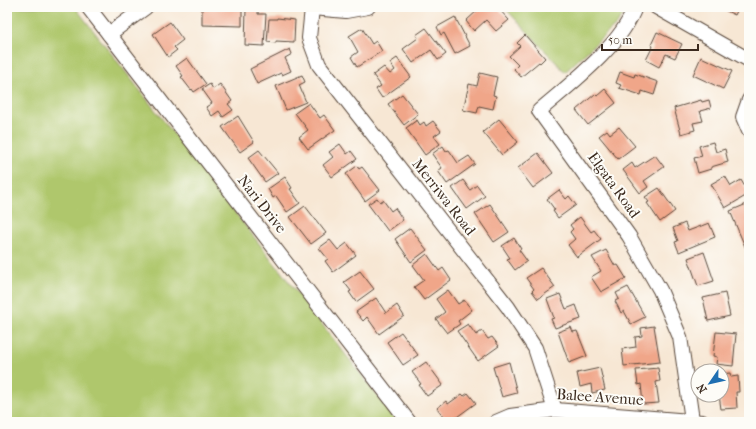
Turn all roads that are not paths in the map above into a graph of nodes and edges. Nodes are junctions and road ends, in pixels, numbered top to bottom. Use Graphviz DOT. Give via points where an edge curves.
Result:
graph roads {
  1 [pos="88,7"];
  2 [pos="146,7"];
  3 [pos="368,7"];
  4 [pos="635,7"];
  5 [pos="656,7"];
  6 [pos="311,8"];
  7 [pos="109,34"];
  8 [pos="749,60"];
  9 [pos="749,100"];
  10 [pos="749,131"];
  11 [pos="556,410"];
  12 [pos="697,421"];
  13 [pos="409,422"];
  14 [pos="496,422"];
  1 -- 7 [label="street, Nari Drive"];
  2 -- 7 [label="street"];
  3 -- 6 [label="street" via="346,10"];
  4 -- 12 [label="street, Elgata Road" via="622,32 593,63 538,111 630,236 660,290 680,337"];
  5 -- 8 [label="street"];
  6 -- 11 [label="street, Merriwa Road" via="309,38 319,65 508,307 535,348"];
  7 -- 13 [label="street, Nari Drive"];
  9 -- 10 [label="street" via="743,117"];
  11 -- 12 [label="street, Balee Avenue"];
  11 -- 14 [label="street, Balee Avenue" via="510,416"];
}
